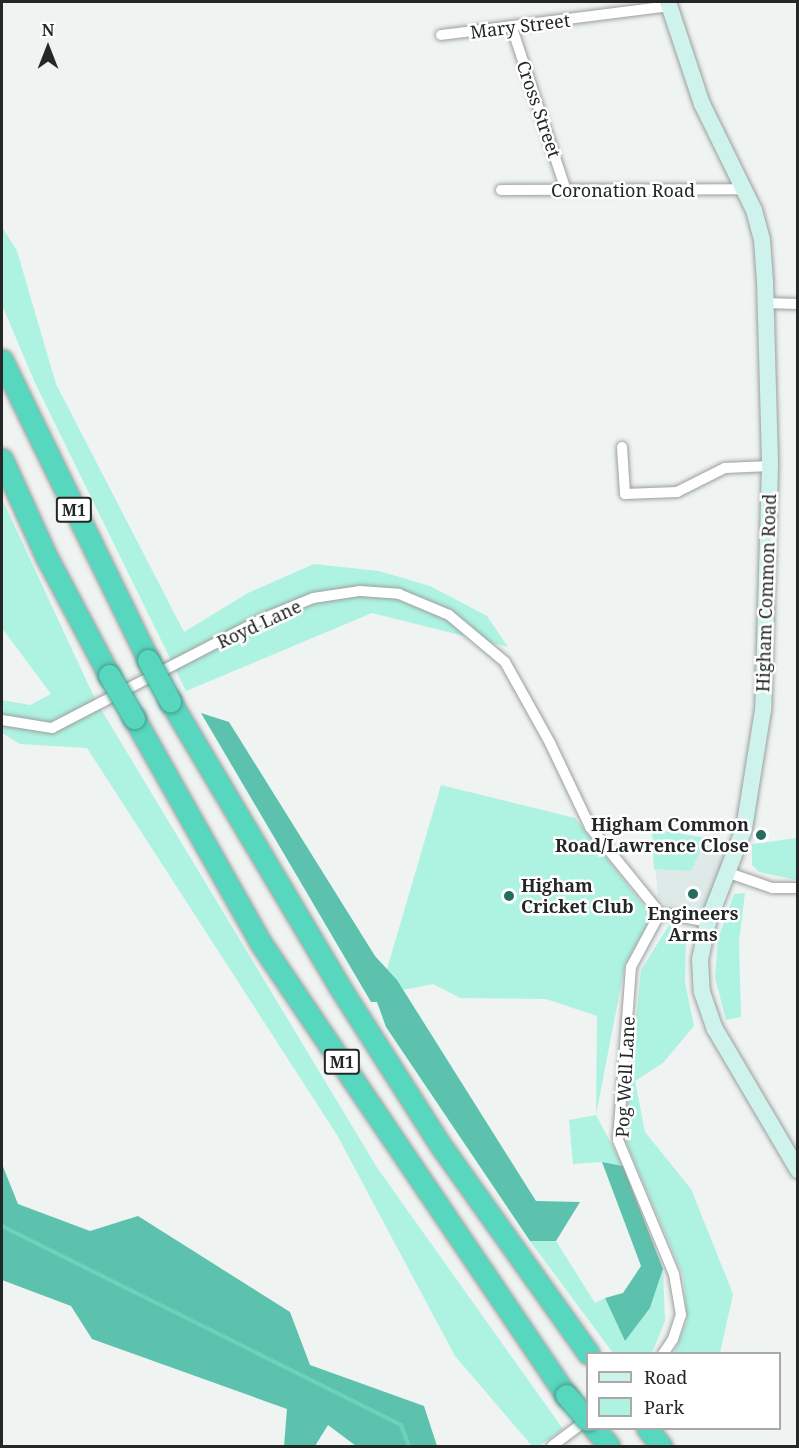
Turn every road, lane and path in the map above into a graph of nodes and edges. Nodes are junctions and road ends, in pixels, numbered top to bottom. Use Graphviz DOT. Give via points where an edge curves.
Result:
graph roads {
  1 [pos="669,4"];
  2 [pos="512,28"];
  3 [pos="441,35"];
  4 [pos="746,189"];
  5 [pos="501,190"];
  6 [pos="566,190"];
  7 [pos="765,303"];
  8 [pos="798,304"];
  9 [pos="2,360"];
  10 [pos="622,447"];
  11 [pos="2,459"];
  12 [pos="770,466"];
  13 [pos="2,720"];
  14 [pos="729,873"];
  15 [pos="798,888"];
  16 [pos="660,913"];
  17 [pos="708,922"];
  18 [pos="798,1170"];
  19 [pos="588,1352"];
  20 [pos="664,1352"];
  21 [pos="586,1418"];
  22 [pos="586,1421"];
  23 [pos="596,1430"];
  24 [pos="649,1430"];
  25 [pos="552,1446"];
  26 [pos="609,1446"];
  27 [pos="661,1446"];
  1 -- 2 [label="street, Mary Street"];
  1 -- 4 [label="street, Higham Common Road" via="702,104"];
  2 -- 3 [label="street, Mary Street"];
  2 -- 6 [label="street, Cross Street"];
  4 -- 6 [label="street, Coronation Road"];
  4 -- 7 [label="street, Higham Common Road" via="762,240"];
  5 -- 6 [label="street, Coronation Road"];
  7 -- 8 [label="street"];
  7 -- 12 [label="street, Higham Common Road"];
  9 -- 19 [label="highway, M1, bridge" via="170,701 339,986 441,1146"];
  10 -- 12 [label="street" via="625,494 677,492 725,468"];
  11 -- 21 [label="highway, M1, bridge" via="46,556 109,675 260,942 566,1395"];
  12 -- 14 [label="street, Higham Common Road" via="763,710 744,829"];
  13 -- 16 [label="street, Royd Lane" via="52,728 262,619 313,598 360,591 399,594 449,615 505,662 590,827"];
  14 -- 15 [label="street" via="772,888"];
  14 -- 17 [label="street, Higham Common Road"];
  16 -- 17 [label="street"];
  16 -- 20 [label="street, Pog Well Lane" via="631,967 618,1140 674,1274 681,1315"];
  17 -- 18 [label="street, Higham Common Road" via="700,959 702,992 715,1029"];
  22 -- 25 [label="street"];
  23 -- 26 [label="highway"];
  24 -- 27 [label="highway"];
}
